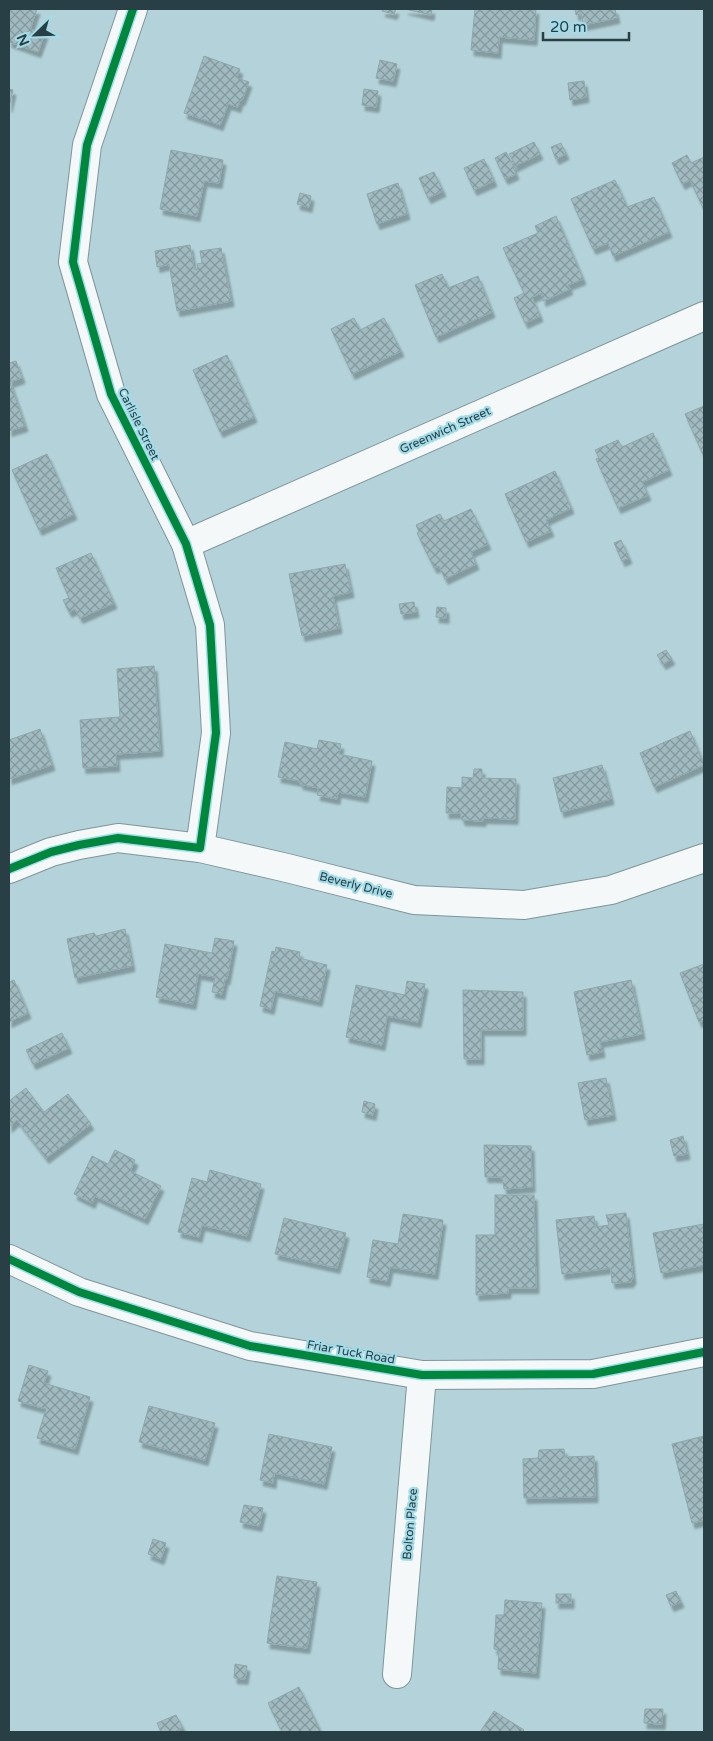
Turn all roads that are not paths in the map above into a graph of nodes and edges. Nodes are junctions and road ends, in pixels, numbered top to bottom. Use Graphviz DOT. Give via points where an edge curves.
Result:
graph roads {
  1 [pos="133,9"];
  2 [pos="704,316"];
  3 [pos="186,544"];
  4 [pos="200,848"];
  5 [pos="704,858"];
  6 [pos="9,869"];
  7 [pos="9,1259"];
  8 [pos="704,1352"];
  9 [pos="422,1375"];
  10 [pos="397,1674"];
  1 -- 3 [label="street, Carlisle Street" via="87,145 73,262 111,394"];
  2 -- 3 [label="street, Greenwich Street"];
  3 -- 4 [label="street, Carlisle Street" via="210,625 216,733"];
  4 -- 5 [label="street, Beverly Drive" via="414,900 524,905 611,890"];
  4 -- 6 [label="street, Beverly Drive" via="118,838 51,852"];
  7 -- 9 [label="street, Friar Tuck Road" via="79,1292 250,1346"];
  8 -- 9 [label="street, Friar Tuck Road" via="593,1374"];
  9 -- 10 [label="street, Bolton Place"];
}
